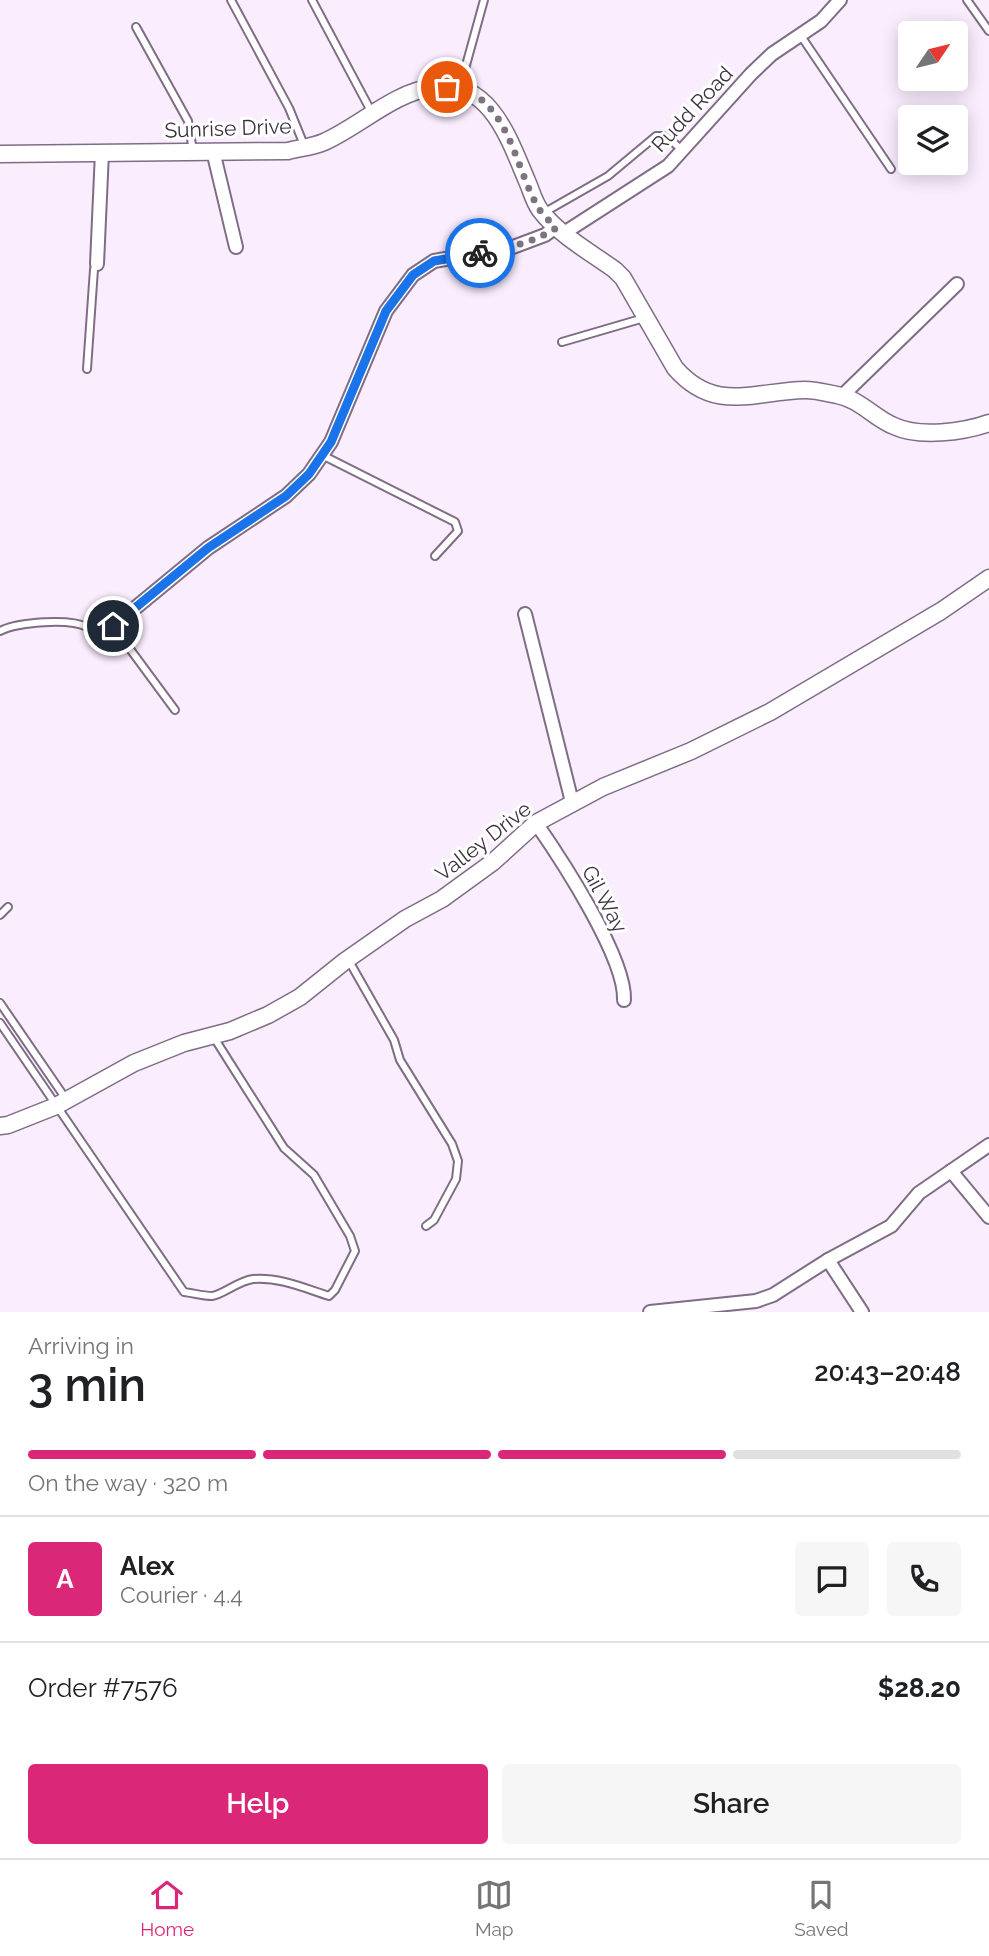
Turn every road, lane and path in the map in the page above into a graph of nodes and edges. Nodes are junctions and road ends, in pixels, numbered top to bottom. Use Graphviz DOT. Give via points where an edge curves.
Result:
graph roads {
  1 [pos="231,0"];
  2 [pos="312,0"];
  3 [pos="484,0"];
  4 [pos="840,0"];
  5 [pos="967,0"];
  6 [pos="136,27"];
  7 [pos="989,32"];
  8 [pos="801,36"];
  9 [pos="459,89"];
  10 [pos="373,114"];
  11 [pos="305,147"];
  12 [pos="682,150"];
  13 [pos="193,151"];
  14 [pos="212,151"];
  15 [pos="102,152"];
  16 [pos="0,154"];
  17 [pos="891,169"];
  18 [pos="543,213"];
  19 [pos="560,230"];
  20 [pos="236,247"];
  21 [pos="97,264"];
  22 [pos="957,284"];
  23 [pos="647,317"];
  24 [pos="562,342"];
  25 [pos="87,369"];
  26 [pos="842,396"];
  27 [pos="989,423"];
  28 [pos="322,455"];
  29 [pos="435,556"];
  30 [pos="989,578"];
  31 [pos="524,614"];
  32 [pos="113,626"];
  33 [pos="0,631"];
  34 [pos="100,637"];
  35 [pos="175,710"];
  36 [pos="572,802"];
  37 [pos="536,823"];
  38 [pos="8,907"];
  39 [pos="0,915"];
  40 [pos="348,959"];
  41 [pos="624,1000"];
  42 [pos="0,1003"];
  43 [pos="0,1023"];
  44 [pos="213,1035"];
  45 [pos="62,1103"];
  46 [pos="0,1126"];
  47 [pos="989,1145"];
  48 [pos="951,1171"];
  49 [pos="989,1217"];
  50 [pos="426,1226"];
  51 [pos="828,1259"];
  52 [pos="650,1312"];
  53 [pos="862,1312"];
  1 -- 11 [label="lane"];
  2 -- 10 [label="lane"];
  3 -- 9 [label="lane"];
  4 -- 8 [label="street, Rudd Road"];
  5 -- 7 [label="lane"];
  6 -- 13 [label="lane" via="188,121"];
  8 -- 12 [label="street, Rudd Road" via="751,74"];
  8 -- 17 [label="lane"];
  9 -- 10 [label="street, Sunrise Drive" via="434,87 411,93"];
  9 -- 18 [label="street" via="478,97 493,112"];
  10 -- 11 [label="street, Sunrise Drive" via="322,143"];
  11 -- 14 [label="street, Sunrise Drive"];
  12 -- 18 [label="lane" via="666,136 656,136 608,176"];
  12 -- 19 [label="street, Rudd Road" via="668,166"];
  13 -- 14 [label="street, Sunrise Drive"];
  13 -- 15 [label="street, Sunrise Drive"];
  14 -- 20 [label="street"];
  15 -- 16 [label="street, Sunrise Drive"];
  15 -- 21 [label="street"];
  18 -- 19 [label="street"];
  19 -- 23 [label="street" via="615,270"];
  19 -- 28 [label="street, Rudd Road" via="513,247 434,261 413,275 386,311"];
  21 -- 25 [label="lane"];
  22 -- 26 [label="street"];
  23 -- 24 [label="lane"];
  23 -- 26 [label="street" via="675,368 710,394 725,397 807,390"];
  26 -- 27 [label="street" via="894,427 924,433"];
  28 -- 29 [label="lane" via="455,522 458,531"];
  28 -- 32 [label="street, Rudd Road" via="286,496 208,548"];
  30 -- 36 [label="street, Valley Drive" via="771,711"];
  31 -- 36 [label="street"];
  32 -- 34 [label="street, Rudd Road"];
  32 -- 35 [label="lane"];
  33 -- 34 [label="lane" via="30,622 73,624"];
  36 -- 37 [label="street, Valley Drive"];
  37 -- 40 [label="street, Valley Drive" via="493,862"];
  37 -- 41 [label="street, Gil Way" via="565,864 609,947"];
  38 -- 39 [label="lane"];
  40 -- 44 [label="street, Valley Drive" via="300,997 268,1015"];
  40 -- 50 [label="lane" via="458,1161 456,1179 434,1220"];
  42 -- 45 [label="lane"];
  43 -- 45 [label="lane"];
  44 -- 45 [label="street, Valley Drive" via="134,1063"];
  44 -- 45 [label="lane" via="284,1148 314,1175 350,1236 355,1251 329,1296 270,1279 250,1279 213,1296 184,1292"];
  45 -- 46 [label="street, Valley Drive"];
  47 -- 48 [label="street"];
  48 -- 49 [label="street"];
  48 -- 51 [label="street" via="919,1193 891,1226"];
  51 -- 52 [label="street" via="756,1301"];
  51 -- 53 [label="street"];
}
